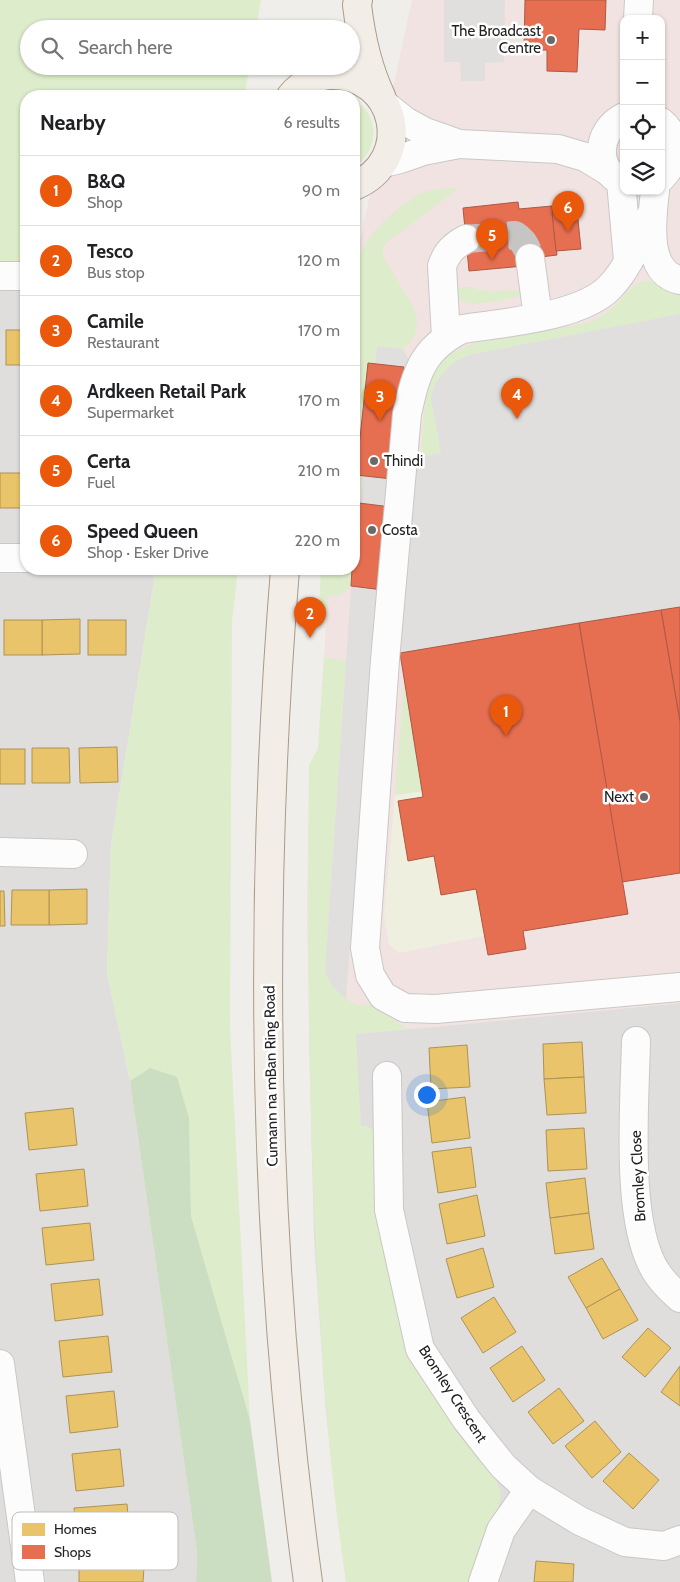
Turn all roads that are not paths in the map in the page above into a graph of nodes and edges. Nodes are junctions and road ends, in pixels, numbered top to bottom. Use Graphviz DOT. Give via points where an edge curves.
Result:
graph roads {
  1 [pos="639,0"];
  2 [pos="638,15"];
  3 [pos="360,36"];
  4 [pos="312,75"];
  5 [pos="326,75"];
  6 [pos="326,75"];
  7 [pos="342,75"];
  8 [pos="342,75"];
  9 [pos="297,90"];
  10 [pos="298,90"];
  11 [pos="384,102"];
  12 [pos="618,119"];
  13 [pos="669,127"];
  14 [pos="460,144"];
  15 [pos="558,149"];
  16 [pos="671,167"];
  17 [pos="618,178"];
  18 [pos="365,180"];
  19 [pos="654,201"];
  20 [pos="466,239"];
  21 [pos="530,258"];
  22 [pos="628,262"];
  23 [pos="0,276"];
  24 [pos="20,276"];
  25 [pos="680,280"];
  26 [pos="538,317"];
  27 [pos="446,337"];
  28 [pos="0,558"];
  29 [pos="20,558"];
  30 [pos="285,575"];
  31 [pos="0,852"];
  32 [pos="73,854"];
  33 [pos="680,987"];
  34 [pos="636,1041"];
  35 [pos="387,1076"];
  36 [pos="680,1298"];
  37 [pos="0,1364"];
  38 [pos="529,1490"];
  39 [pos="20,1512"];
  40 [pos="672,1543"];
  41 [pos="308,1582"];
  42 [pos="483,1582"];
  1 -- 2 [label="street"];
  3 -- 11 [label="main road"];
  4 -- 9 [label="main road"];
  5 -- 10 [label="main road" via="310,80"];
  6 -- 7 [label="main road"];
  8 -- 11 [label="main road" via="372,88"];
  11 -- 14 [label="street" via="405,121"];
  11 -- 18 [label="main road" via="391,119 389,150"];
  12 -- 15 [label="street" via="591,138"];
  12 -- 17 [label="street" via="604,137 602,154"];
  13 -- 16 [label="street" via="674,145"];
  14 -- 15 [label="street"];
  14 -- 18 [label="street" via="400,159"];
  15 -- 17 [label="street" via="585,157"];
  17 -- 22 [label="street"];
  19 -- 22 [label="street"];
  19 -- 25 [label="street" via="653,248 656,261 667,275"];
  20 -- 27 [label="street" via="454,245 442,266"];
  21 -- 26 [label="street"];
  22 -- 26 [label="street" via="600,297 570,310"];
  23 -- 24 [label="street"];
  26 -- 27 [label="street" via="462,329"];
  27 -- 33 [label="street" via="421,364 407,414 385,660 365,948 370,975 383,996 406,1008 436,1009"];
  28 -- 29 [label="street"];
  30 -- 41 [label="main road, Cumann na mBan Ring Road" via="268,903 269,1071 275,1235 288,1415"];
  31 -- 32 [label="street"];
  34 -- 36 [label="street, Bromley Close" via="634,1170 637,1212 644,1245 656,1272"];
  35 -- 38 [label="street, Bromley Crescent" via="388,1210 420,1349 476,1432 503,1466"];
  37 -- 39 [label="street"];
  38 -- 40 [label="street, Bromley Crescent" via="580,1521 625,1542"];
  38 -- 42 [label="street" via="501,1530"];
}
